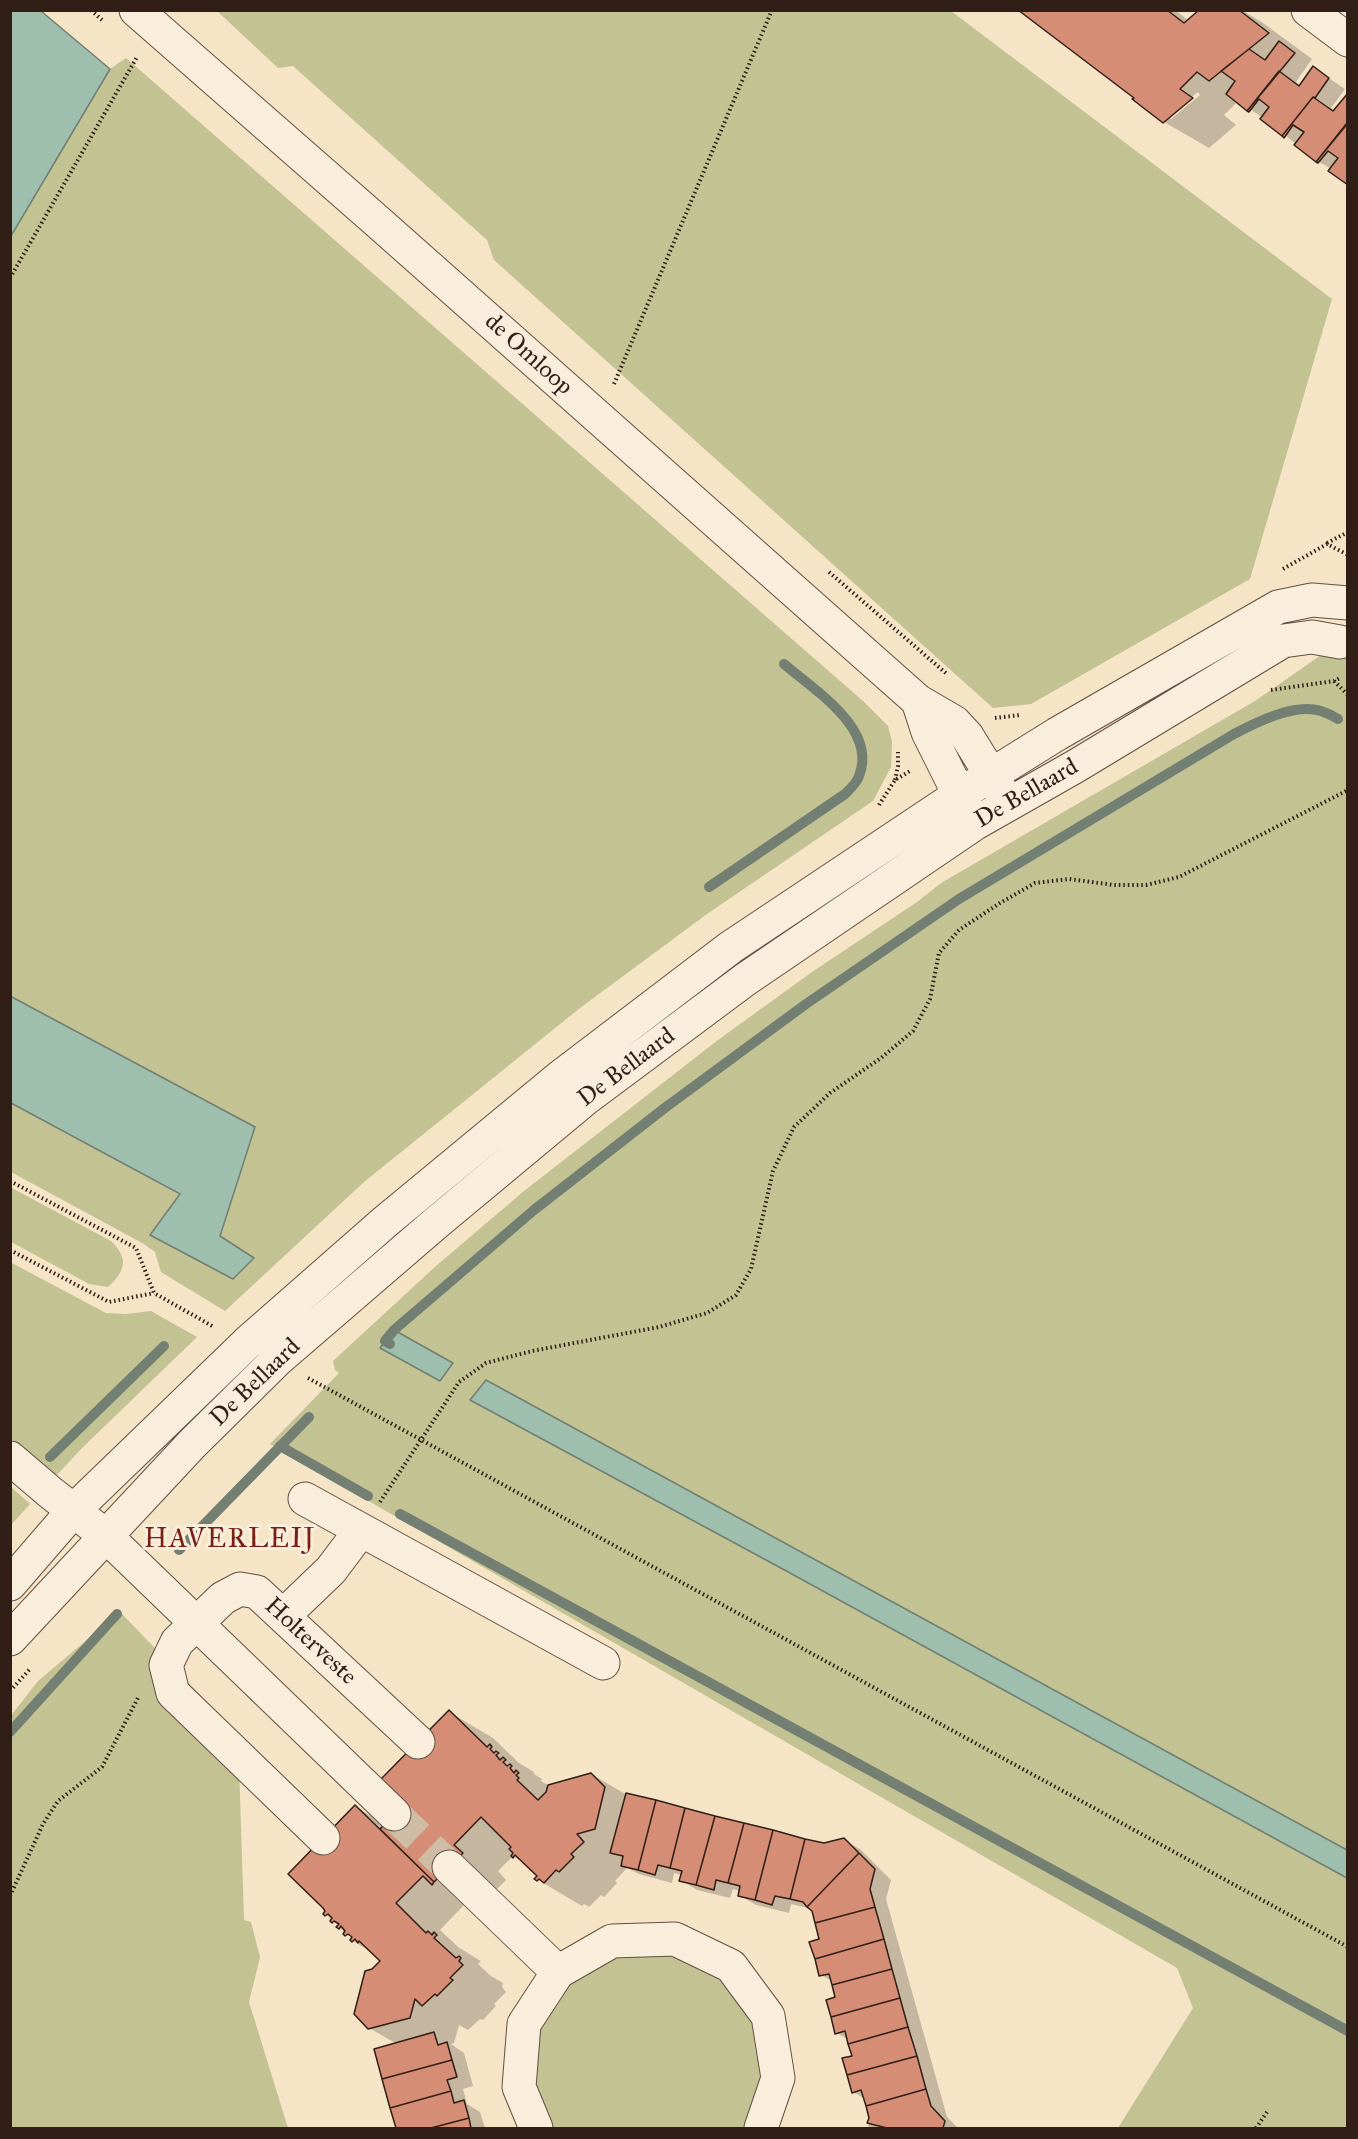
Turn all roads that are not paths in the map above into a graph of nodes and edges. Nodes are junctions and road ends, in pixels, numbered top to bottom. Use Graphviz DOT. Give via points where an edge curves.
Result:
graph roads {
  1 [pos="136,10"];
  2 [pos="1308,10"];
  3 [pos="1347,40"];
  4 [pos="1347,601"];
  5 [pos="1345,642"];
  6 [pos="918,701"];
  7 [pos="992,774"];
  8 [pos="959,795"];
  9 [pos="1009,805"];
  10 [pos="974,824"];
  11 [pos="10,1458"];
  12 [pos="305,1499"];
  13 [pos="73,1511"];
  14 [pos="361,1530"];
  15 [pos="106,1536"];
  16 [pos="10,1584"];
  17 [pos="283,1616"];
  18 [pos="196,1624"];
  19 [pos="10,1639"];
  20 [pos="603,1663"];
  21 [pos="418,1742"];
  22 [pos="394,1814"];
  23 [pos="323,1838"];
  24 [pos="449,1867"];
  25 [pos="558,1972"];
  26 [pos="536,2128"];
  27 [pos="761,2128"];
  1 -- 6 [label="street, de Omloop"];
  2 -- 3 [label="street"];
  4 -- 5 [label="street"];
  4 -- 7 [label="street, De Bellaard" via="1312,600 1278,607"];
  5 -- 9 [label="street, De Bellaard" via="1312,637 1283,641"];
  6 -- 7 [label="street, de Omloop" via="954,722"];
  6 -- 8 [label="street" via="928,732"];
  7 -- 8 [label="street, De Bellaard"];
  7 -- 9 [label="street, de Omloop"];
  8 -- 10 [label="street"];
  8 -- 13 [label="street, De Bellaard" via="731,947 559,1078 386,1221 247,1343"];
  9 -- 10 [label="street, De Bellaard"];
  10 -- 15 [label="street, De Bellaard" via="746,979 585,1099 277,1360"];
  11 -- 13 [label="street"];
  12 -- 14 [label="street"];
  13 -- 15 [label="street"];
  13 -- 16 [label="street, De Bellaard"];
  14 -- 17 [label="street" via="331,1570"];
  14 -- 20 [label="street"];
  15 -- 18 [label="street"];
  15 -- 19 [label="street, De Bellaard"];
  17 -- 18 [label="street, Holterveste" via="257,1592 240,1589 223,1598"];
  17 -- 21 [label="street, Holterveste"];
  18 -- 22 [label="street"];
  18 -- 23 [label="street, Holterveste" via="177,1642 166,1665 173,1693"];
  24 -- 25 [label="street"];
  25 -- 26 [label="street" via="524,2024 519,2087"];
  25 -- 27 [label="street" via="612,1941 675,1939 731,1966 768,2016 778,2078"];
}
